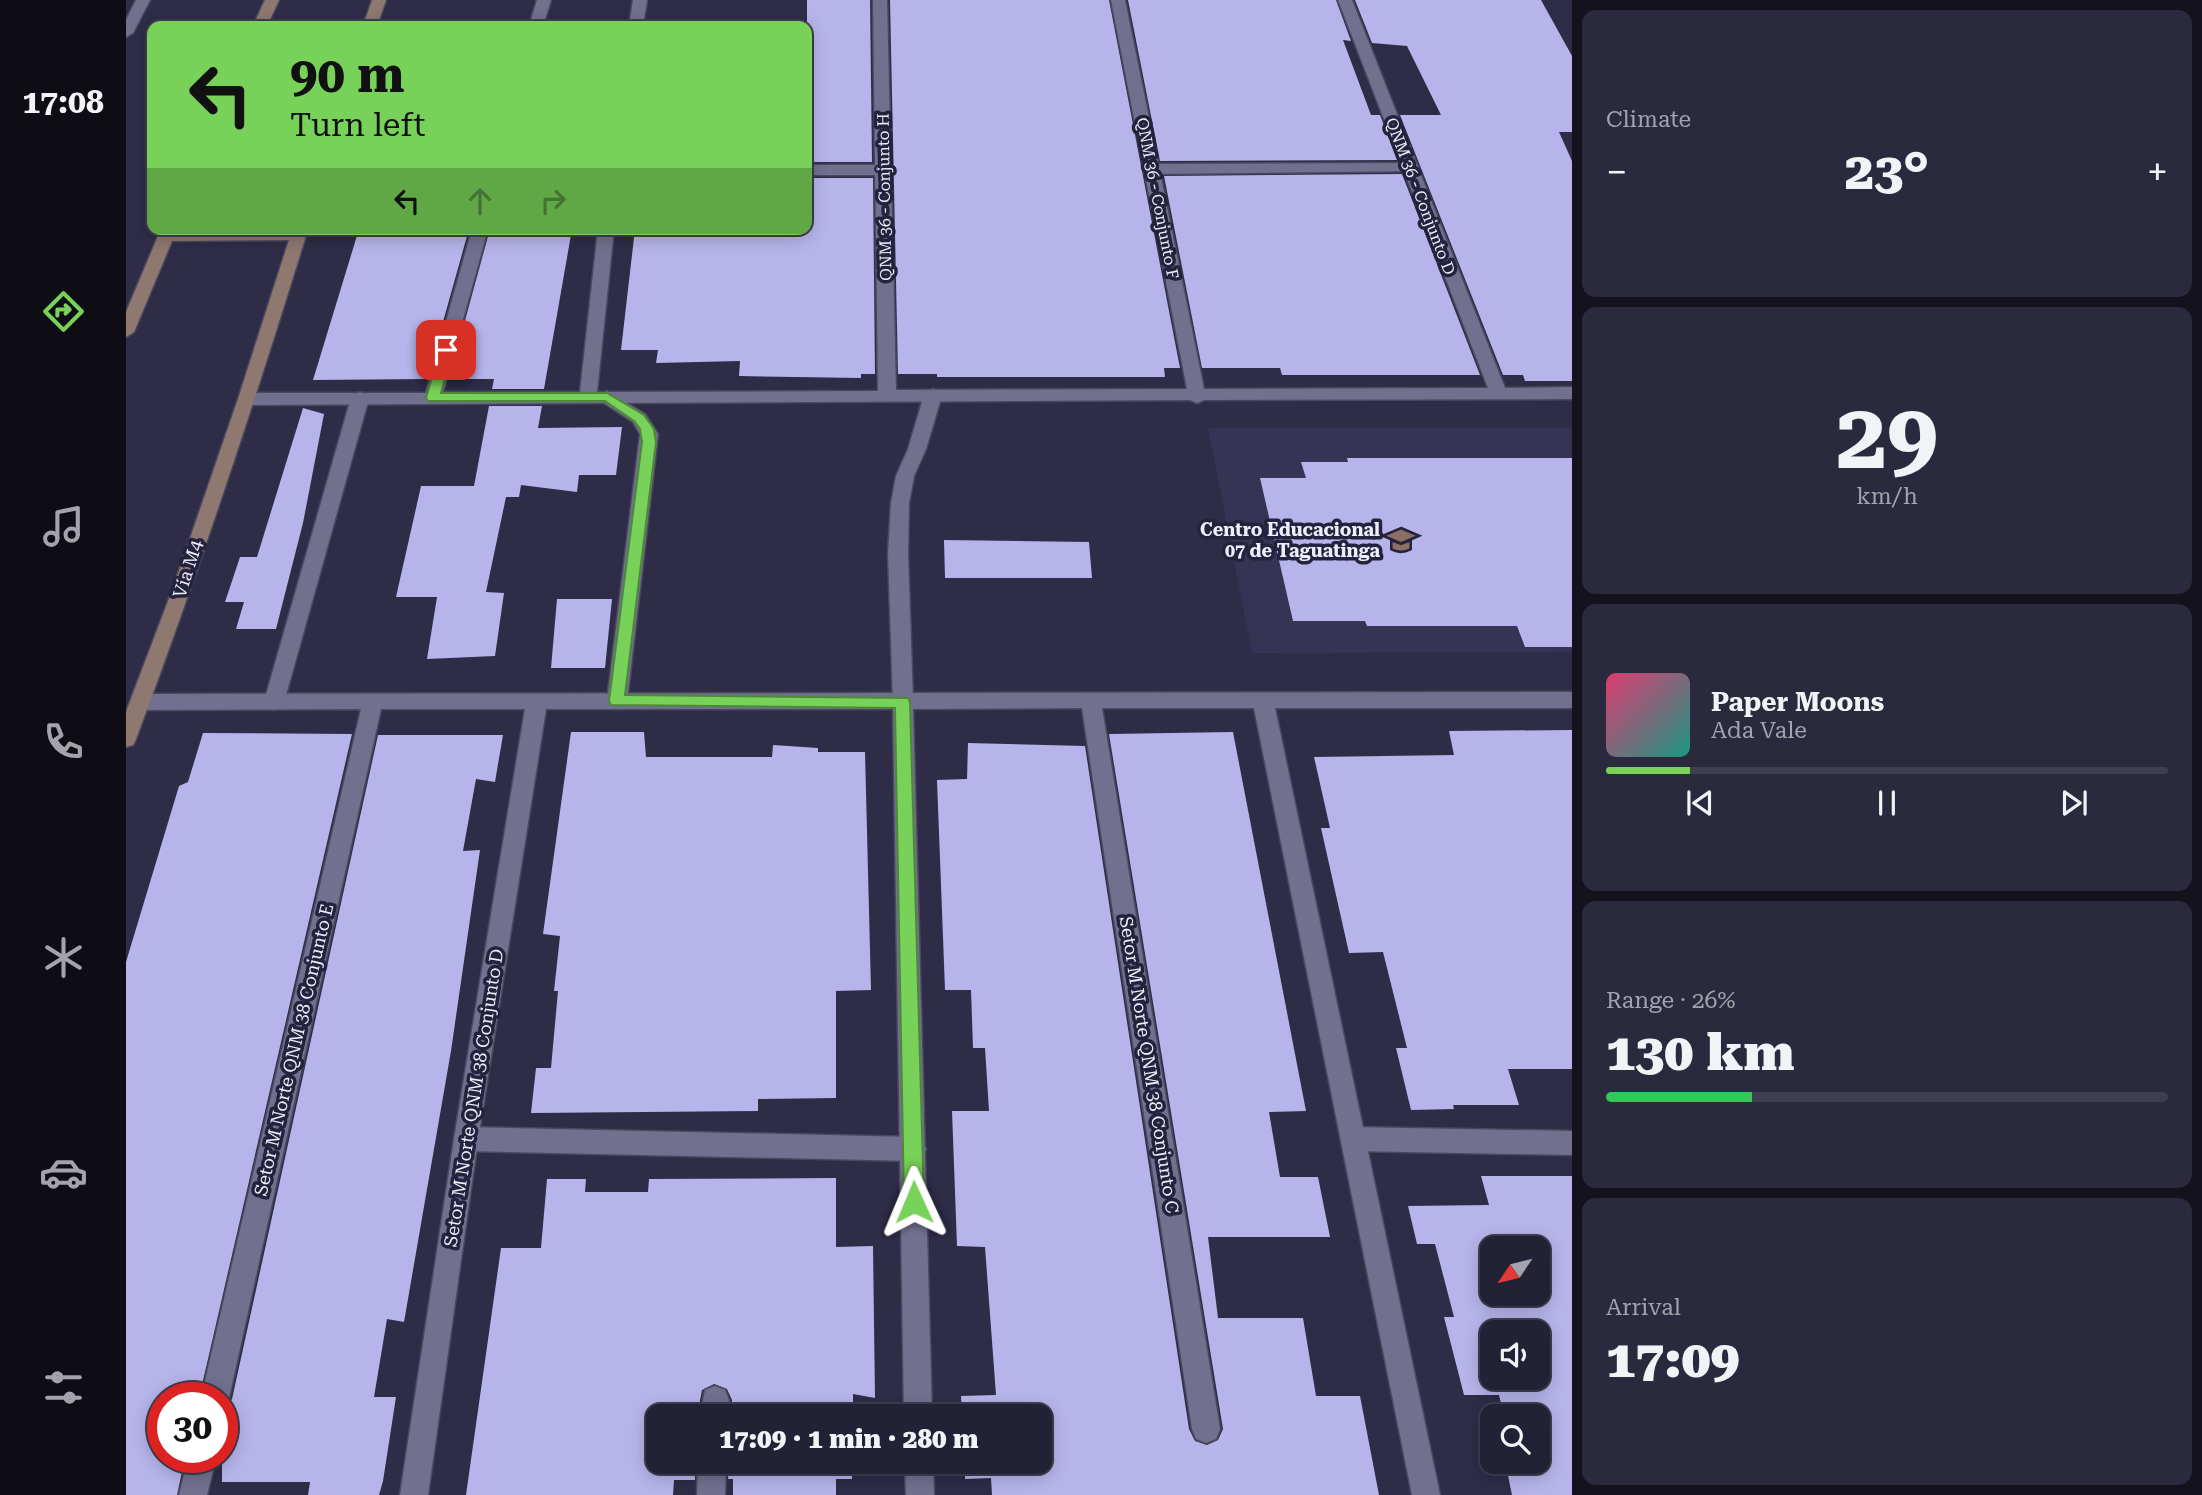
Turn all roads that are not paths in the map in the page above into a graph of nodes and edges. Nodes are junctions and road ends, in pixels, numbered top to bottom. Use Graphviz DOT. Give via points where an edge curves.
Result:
graph roads {
  1 [pos="144,0"];
  2 [pos="272,0"];
  3 [pos="379,0"];
  4 [pos="544,0"];
  5 [pos="640,0"];
  6 [pos="880,0"];
  7 [pos="1118,0"];
  8 [pos="1345,0"];
  9 [pos="262,21"];
  10 [pos="372,21"];
  11 [pos="538,21"];
  12 [pos="637,21"];
  13 [pos="126,33"];
  14 [pos="1410,168"];
  15 [pos="1152,169"];
  16 [pos="812,170"];
  17 [pos="884,170"];
  18 [pos="167,235"];
  19 [pos="298,235"];
  20 [pos="478,235"];
  21 [pos="606,235"];
  22 [pos="126,332"];
  23 [pos="1498,392"];
  24 [pos="1572,393"];
  25 [pos="887,395"];
  26 [pos="933,396"];
  27 [pos="598,397"];
  28 [pos="1198,397"];
  29 [pos="360,398"];
  30 [pos="433,398"];
  31 [pos="247,399"];
  32 [pos="1263,700"];
  33 [pos="1572,700"];
  34 [pos="537,701"];
  35 [pos="617,701"];
  36 [pos="1091,701"];
  37 [pos="141,702"];
  38 [pos="274,702"];
  39 [pos="373,702"];
  40 [pos="903,702"];
  41 [pos="126,739"];
  42 [pos="466,1139"];
  43 [pos="1353,1139"];
  44 [pos="1572,1143"];
  45 [pos="913,1149"];
  46 [pos="219,1382"];
  47 [pos="918,1404"];
  48 [pos="1206,1429"];
  49 [pos="198,1473"];
  50 [pos="712,1474"];
  51 [pos="919,1474"];
  52 [pos="193,1495"];
  53 [pos="414,1495"];
  54 [pos="711,1495"];
  55 [pos="920,1495"];
  56 [pos="1426,1495"];
  1 -- 13 [label="street"];
  2 -- 9 [label="main road"];
  3 -- 10 [label="main road"];
  4 -- 11 [label="street"];
  5 -- 12 [label="street"];
  6 -- 17 [label="street, QNM 36 - Conjunto H"];
  7 -- 15 [label="street, QNM 36 - Conjunto F"];
  8 -- 14 [label="street, QNM 36 - Conjunto D"];
  14 -- 15 [label="street"];
  14 -- 23 [label="street, QNM 36 - Conjunto D"];
  15 -- 28 [label="street, QNM 36 - Conjunto F"];
  16 -- 17 [label="street"];
  17 -- 25 [label="street, QNM 36 - Conjunto H"];
  18 -- 22 [label="main road"];
  19 -- 31 [label="main road, Via M4"];
  20 -- 30 [label="street"];
  21 -- 27 [label="street"];
  23 -- 24 [label="street"];
  23 -- 28 [label="street"];
  25 -- 26 [label="street"];
  25 -- 27 [label="street"];
  26 -- 28 [label="street"];
  26 -- 40 [label="street" via="900,503"];
  27 -- 30 [label="street"];
  27 -- 35 [label="street" via="639,418 649,435"];
  29 -- 30 [label="street"];
  29 -- 31 [label="street"];
  29 -- 38 [label="street"];
  31 -- 37 [label="main road, Via M4"];
  32 -- 33 [label="street"];
  32 -- 36 [label="street"];
  32 -- 43 [label="street"];
  34 -- 35 [label="street"];
  34 -- 39 [label="street"];
  34 -- 42 [label="street, Setor M Norte QNM 38 Conjunto D"];
  35 -- 40 [label="street"];
  36 -- 40 [label="street"];
  36 -- 48 [label="street, Setor M Norte QNM 38 Conjunto C"];
  37 -- 38 [label="street"];
  37 -- 41 [label="main road, Via M4"];
  38 -- 39 [label="street"];
  39 -- 46 [label="street, Setor M Norte QNM 38 Conjunto E"];
  40 -- 45 [label="street"];
  42 -- 45 [label="street"];
  42 -- 53 [label="street, Setor M Norte QNM 38 Conjunto D"];
  43 -- 44 [label="street"];
  43 -- 56 [label="street"];
  45 -- 47 [label="street"];
  49 -- 52 [label="street"];
  50 -- 54 [label="street"];
  51 -- 55 [label="street"];
}
